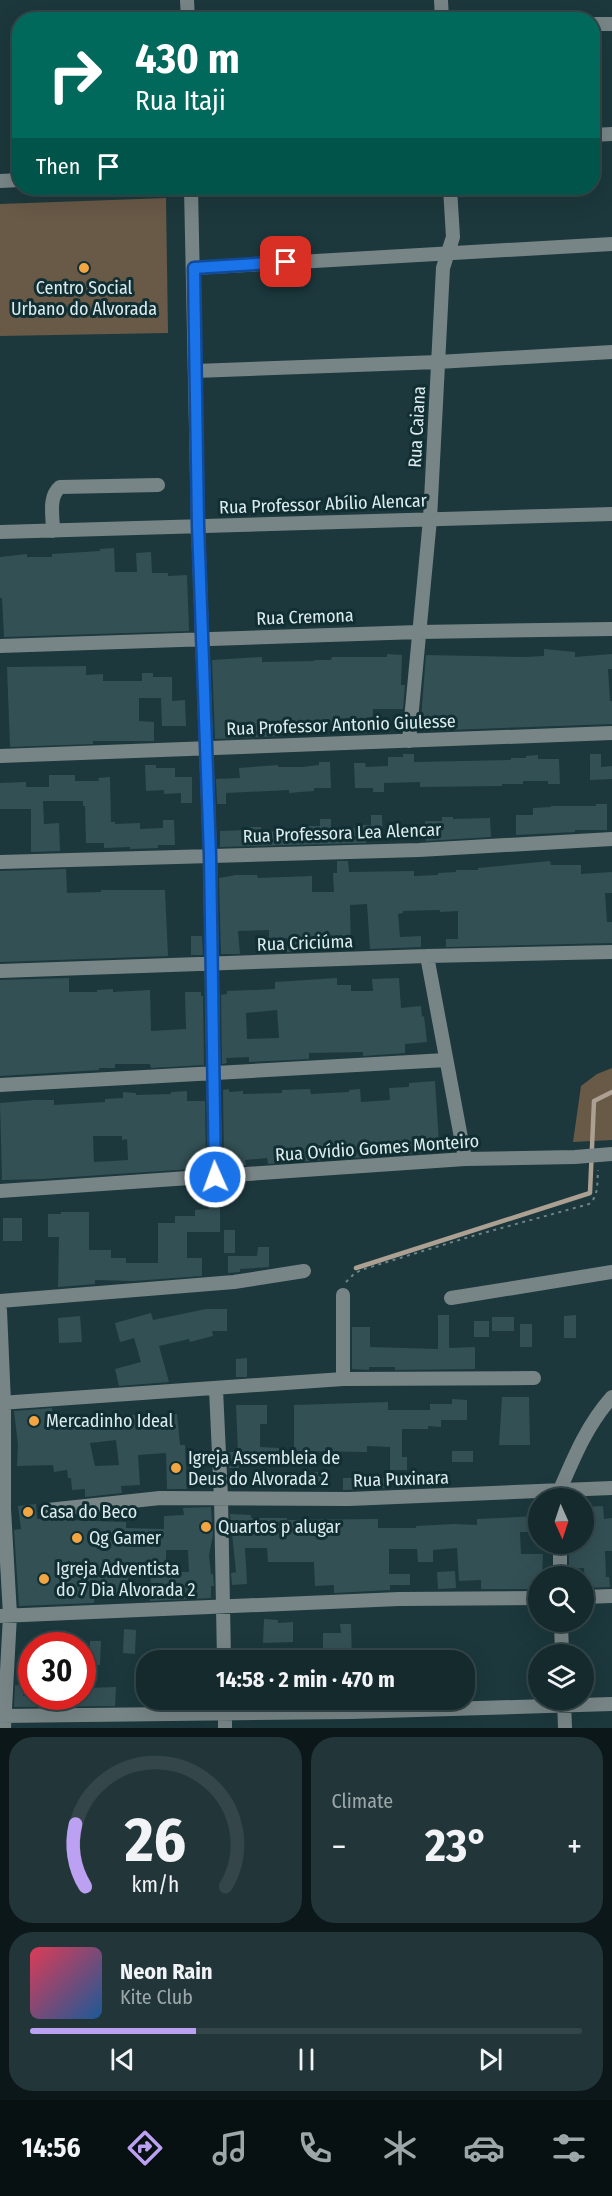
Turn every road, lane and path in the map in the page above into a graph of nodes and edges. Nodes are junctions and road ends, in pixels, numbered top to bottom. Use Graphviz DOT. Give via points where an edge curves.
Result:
graph roads {
  1 [pos="192,195"];
  2 [pos="450,195"];
  3 [pos="612,244"];
  4 [pos="447,253"];
  5 [pos="194,268"];
  6 [pos="612,352"];
  7 [pos="438,362"];
  8 [pos="195,371"];
  9 [pos="158,485"];
  10 [pos="612,514"];
  11 [pos="430,519"];
  12 [pos="198,525"];
  13 [pos="53,531"];
  14 [pos="0,532"];
  15 [pos="612,629"];
  16 [pos="419,632"];
  17 [pos="202,639"];
  18 [pos="0,646"];
  19 [pos="612,733"];
  20 [pos="409,741"];
  21 [pos="206,748"];
  22 [pos="0,756"];
  23 [pos="612,839"];
  24 [pos="210,855"];
  25 [pos="0,862"];
  26 [pos="612,952"];
  27 [pos="426,956"];
  28 [pos="211,965"];
  29 [pos="0,971"];
  30 [pos="446,1060"];
  31 [pos="212,1072"];
  32 [pos="0,1085"];
  33 [pos="601,1155"];
  34 [pos="465,1159"];
  35 [pos="215,1177"];
  36 [pos="0,1191"];
  37 [pos="304,1271"];
  38 [pos="612,1272"];
  39 [pos="343,1295"];
  40 [pos="451,1298"];
  41 [pos="0,1301"];
  42 [pos="0,1310"];
  43 [pos="534,1378"];
  44 [pos="343,1379"];
  45 [pos="216,1389"];
  46 [pos="612,1397"];
  47 [pos="2,1403"];
  48 [pos="562,1488"];
  49 [pos="612,1488"];
  50 [pos="594,1490"];
  51 [pos="528,1496"];
  52 [pos="221,1498"];
  53 [pos="2,1510"];
  54 [pos="48,1510"];
  55 [pos="612,1596"];
  56 [pos="594,1597"];
  57 [pos="528,1598"];
  58 [pos="222,1606"];
  59 [pos="5,1616"];
  60 [pos="224,1650"];
  61 [pos="594,1703"];
  62 [pos="528,1704"];
  63 [pos="612,1704"];
  64 [pos="475,1706"];
  65 [pos="162,1710"];
  66 [pos="225,1710"];
  67 [pos="309,1710"];
  68 [pos="394,1710"];
  69 [pos="564,1710"];
  70 [pos="3,1720"];
  71 [pos="225,1728"];
  72 [pos="565,1728"];
  1 -- 5 [label="street"];
  2 -- 4 [label="street, Rua Caiana" via="453,237"];
  3 -- 4 [label="street"];
  4 -- 5 [label="street"];
  4 -- 7 [label="street, Rua Caiana"];
  5 -- 8 [label="street"];
  6 -- 7 [label="street"];
  7 -- 8 [label="street"];
  7 -- 11 [label="street, Rua Caiana"];
  8 -- 12 [label="street"];
  9 -- 13 [label="street" via="60,487 52,499"];
  10 -- 11 [label="street, Rua Professor Abílio Alencar"];
  11 -- 12 [label="street, Rua Professor Abílio Alencar"];
  11 -- 16 [label="street, Rua Caiana"];
  12 -- 13 [label="street, Rua Professor Abílio Alencar"];
  12 -- 17 [label="street"];
  13 -- 14 [label="street, Rua Professor Abílio Alencar"];
  15 -- 16 [label="street, Rua Cremona"];
  16 -- 17 [label="street, Rua Cremona"];
  16 -- 20 [label="street, Rua Caiana"];
  17 -- 18 [label="street, Rua Cremona"];
  17 -- 21 [label="street"];
  19 -- 20 [label="street, Rua Professor Antonio Giulesse"];
  20 -- 21 [label="street, Rua Professor Antonio Giulesse"];
  21 -- 22 [label="street, Rua Professor Antonio Giulesse"];
  21 -- 24 [label="street"];
  23 -- 24 [label="street, Rua Professora Lea Alencar" via="419,850"];
  24 -- 25 [label="street, Rua Professora Lea Alencar"];
  24 -- 28 [label="street"];
  26 -- 27 [label="street, Rua Criciúma"];
  27 -- 28 [label="street, Rua Criciúma"];
  27 -- 30 [label="street"];
  28 -- 29 [label="street, Rua Criciúma"];
  28 -- 31 [label="street"];
  30 -- 31 [label="street"];
  30 -- 34 [label="street"];
  31 -- 32 [label="street"];
  31 -- 35 [label="street"];
  33 -- 34 [label="street, Rua Ovídio Gomes Monteiro"];
  33 -- 39 [label="path" via="597,1192 589,1204 364,1269 348,1278"];
  34 -- 35 [label="street, Rua Ovídio Gomes Monteiro"];
  35 -- 36 [label="street, Rua Ovídio Gomes Monteiro"];
  37 -- 41 [label="street" via="234,1282"];
  38 -- 40 [label="street"];
  39 -- 44 [label="street"];
  42 -- 47 [label="street"];
  43 -- 44 [label="street"];
  44 -- 45 [label="street"];
  45 -- 47 [label="street"];
  45 -- 52 [label="street"];
  46 -- 48 [label="street" via="581,1440"];
  47 -- 53 [label="street"];
  49 -- 50 [label="street, Rua Puxinara"];
  51 -- 52 [label="street, Rua Puxinara"];
  52 -- 54 [label="street, Rua Puxinara" via="160,1498"];
  52 -- 58 [label="street"];
  53 -- 59 [label="street"];
  55 -- 56 [label="street"];
  57 -- 58 [label="street"];
  58 -- 59 [label="street"];
  58 -- 60 [label="street"];
  59 -- 70 [label="street"];
  61 -- 63 [label="street"];
  62 -- 64 [label="street"];
  65 -- 70 [label="street"];
  66 -- 71 [label="street"];
  67 -- 68 [label="street"];
  69 -- 72 [label="street"];
}
